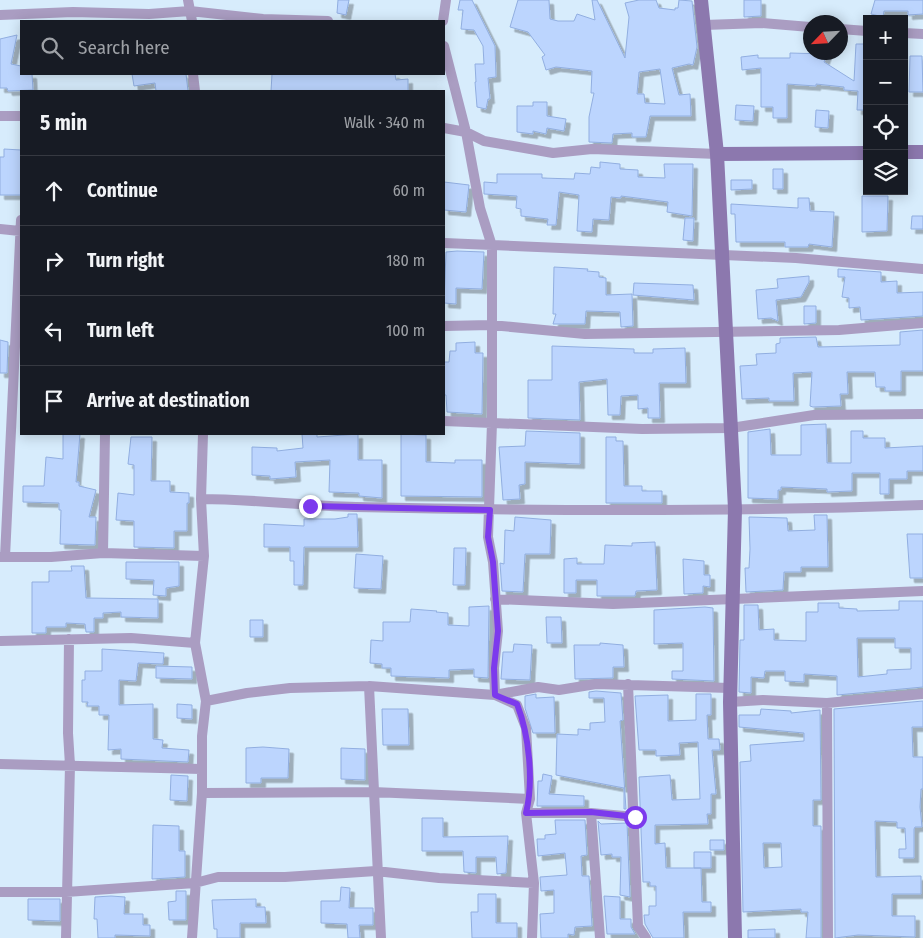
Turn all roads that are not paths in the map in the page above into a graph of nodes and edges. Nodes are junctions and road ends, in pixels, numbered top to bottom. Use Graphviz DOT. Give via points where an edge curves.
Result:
graph roads {
  1 [pos="188,0"];
  2 [pos="446,0"];
  3 [pos="701,0"];
  4 [pos="0,15"];
  5 [pos="191,16"];
  6 [pos="296,20"];
  7 [pos="443,20"];
  8 [pos="704,25"];
  9 [pos="803,26"];
  10 [pos="848,29"];
  11 [pos="863,30"];
  12 [pos="908,33"];
  13 [pos="923,34"];
  14 [pos="445,50"];
  15 [pos="193,75"];
  16 [pos="195,90"];
  17 [pos="0,116"];
  18 [pos="20,116"];
  19 [pos="445,128"];
  20 [pos="466,132"];
  21 [pos="908,152"];
  22 [pos="923,152"];
  23 [pos="863,153"];
  24 [pos="717,154"];
  25 [pos="0,230"];
  26 [pos="20,231"];
  27 [pos="445,243"];
  28 [pos="492,246"];
  29 [pos="723,255"];
  30 [pos="923,269"];
  31 [pos="923,322"];
  32 [pos="491,325"];
  33 [pos="445,326"];
  34 [pos="728,331"];
  35 [pos="923,414"];
  36 [pos="445,421"];
  37 [pos="492,423"];
  38 [pos="731,428"];
  39 [pos="105,435"];
  40 [pos="203,435"];
  41 [pos="201,499"];
  42 [pos="923,505"];
  43 [pos="735,509"];
  44 [pos="490,510"];
  45 [pos="103,553"];
  46 [pos="204,556"];
  47 [pos="3,557"];
  48 [pos="923,591"];
  49 [pos="733,597"];
  50 [pos="495,599"];
  51 [pos="69,639"];
  52 [pos="0,641"];
  53 [pos="195,643"];
  54 [pos="628,684"];
  55 [pos="369,686"];
  56 [pos="923,694"];
  57 [pos="495,695"];
  58 [pos="730,695"];
  59 [pos="206,701"];
  60 [pos="827,703"];
  61 [pos="0,764"];
  62 [pos="70,765"];
  63 [pos="201,769"];
  64 [pos="372,792"];
  65 [pos="202,793"];
  66 [pos="530,799"];
  67 [pos="591,812"];
  68 [pos="526,813"];
  69 [pos="635,817"];
  70 [pos="376,871"];
  71 [pos="195,882"];
  72 [pos="534,883"];
  73 [pos="0,892"];
  74 [pos="66,892"];
  75 [pos="66,938"];
  76 [pos="192,938"];
  77 [pos="381,938"];
  78 [pos="532,938"];
  79 [pos="600,938"];
  80 [pos="646,938"];
  81 [pos="735,938"];
  82 [pos="828,938"];
  1 -- 5 [label="street"];
  2 -- 7 [label="street"];
  3 -- 8 [label="street"];
  4 -- 5 [label="street" via="73,12"];
  5 -- 6 [label="street"];
  8 -- 9 [label="street" via="762,23"];
  8 -- 24 [label="street"];
  10 -- 11 [label="street"];
  12 -- 13 [label="street"];
  14 -- 20 [label="street"];
  15 -- 16 [label="street"];
  17 -- 18 [label="street"];
  19 -- 20 [label="street"];
  20 -- 24 [label="street" via="484,141 552,153 592,149"];
  20 -- 28 [label="street" via="480,208"];
  21 -- 22 [label="street"];
  23 -- 24 [label="street"];
  24 -- 29 [label="street"];
  25 -- 26 [label="street"];
  26 -- 47 [label="street" via="15,385"];
  27 -- 28 [label="street"];
  28 -- 29 [label="street"];
  28 -- 32 [label="street"];
  29 -- 30 [label="street"];
  29 -- 34 [label="street"];
  31 -- 34 [label="street" via="839,330"];
  32 -- 33 [label="street"];
  32 -- 34 [label="street" via="586,334"];
  32 -- 37 [label="street"];
  34 -- 38 [label="street"];
  35 -- 38 [label="street" via="814,415"];
  36 -- 37 [label="street"];
  37 -- 38 [label="street" via="642,429"];
  37 -- 44 [label="street"];
  38 -- 43 [label="street"];
  39 -- 45 [label="street"];
  40 -- 41 [label="street"];
  41 -- 44 [label="street" via="310,506"];
  41 -- 46 [label="street"];
  42 -- 43 [label="street"];
  43 -- 44 [label="street"];
  43 -- 49 [label="street"];
  44 -- 50 [label="street" via="488,537"];
  45 -- 46 [label="street"];
  45 -- 47 [label="street"];
  46 -- 53 [label="street"];
  48 -- 49 [label="street"];
  49 -- 50 [label="street" via="613,604"];
  49 -- 58 [label="street"];
  50 -- 57 [label="street" via="498,631"];
  51 -- 52 [label="street"];
  51 -- 53 [label="street" via="131,638"];
  51 -- 62 [label="street"];
  53 -- 59 [label="street"];
  54 -- 57 [label="street" via="596,684 559,690 538,687"];
  54 -- 58 [label="street"];
  54 -- 69 [label="street"];
  55 -- 57 [label="street"];
  55 -- 59 [label="street" via="290,688"];
  55 -- 64 [label="street"];
  56 -- 60 [label="street"];
  57 -- 66 [label="street" via="517,704 526,728"];
  58 -- 60 [label="street"];
  58 -- 81 [label="street"];
  59 -- 63 [label="street"];
  60 -- 82 [label="street"];
  61 -- 62 [label="street"];
  62 -- 63 [label="street"];
  62 -- 74 [label="street"];
  63 -- 65 [label="street"];
  64 -- 65 [label="street"];
  64 -- 66 [label="street"];
  64 -- 70 [label="street"];
  65 -- 71 [label="street"];
  66 -- 68 [label="street"];
  67 -- 68 [label="street"];
  67 -- 69 [label="street"];
  67 -- 79 [label="street"];
  68 -- 72 [label="street"];
  69 -- 80 [label="street" via="638,926"];
  70 -- 71 [label="street" via="284,877 218,877"];
  70 -- 72 [label="street"];
  70 -- 77 [label="street"];
  71 -- 74 [label="street"];
  71 -- 76 [label="street"];
  72 -- 78 [label="street"];
  73 -- 74 [label="street"];
  74 -- 75 [label="street"];
}
